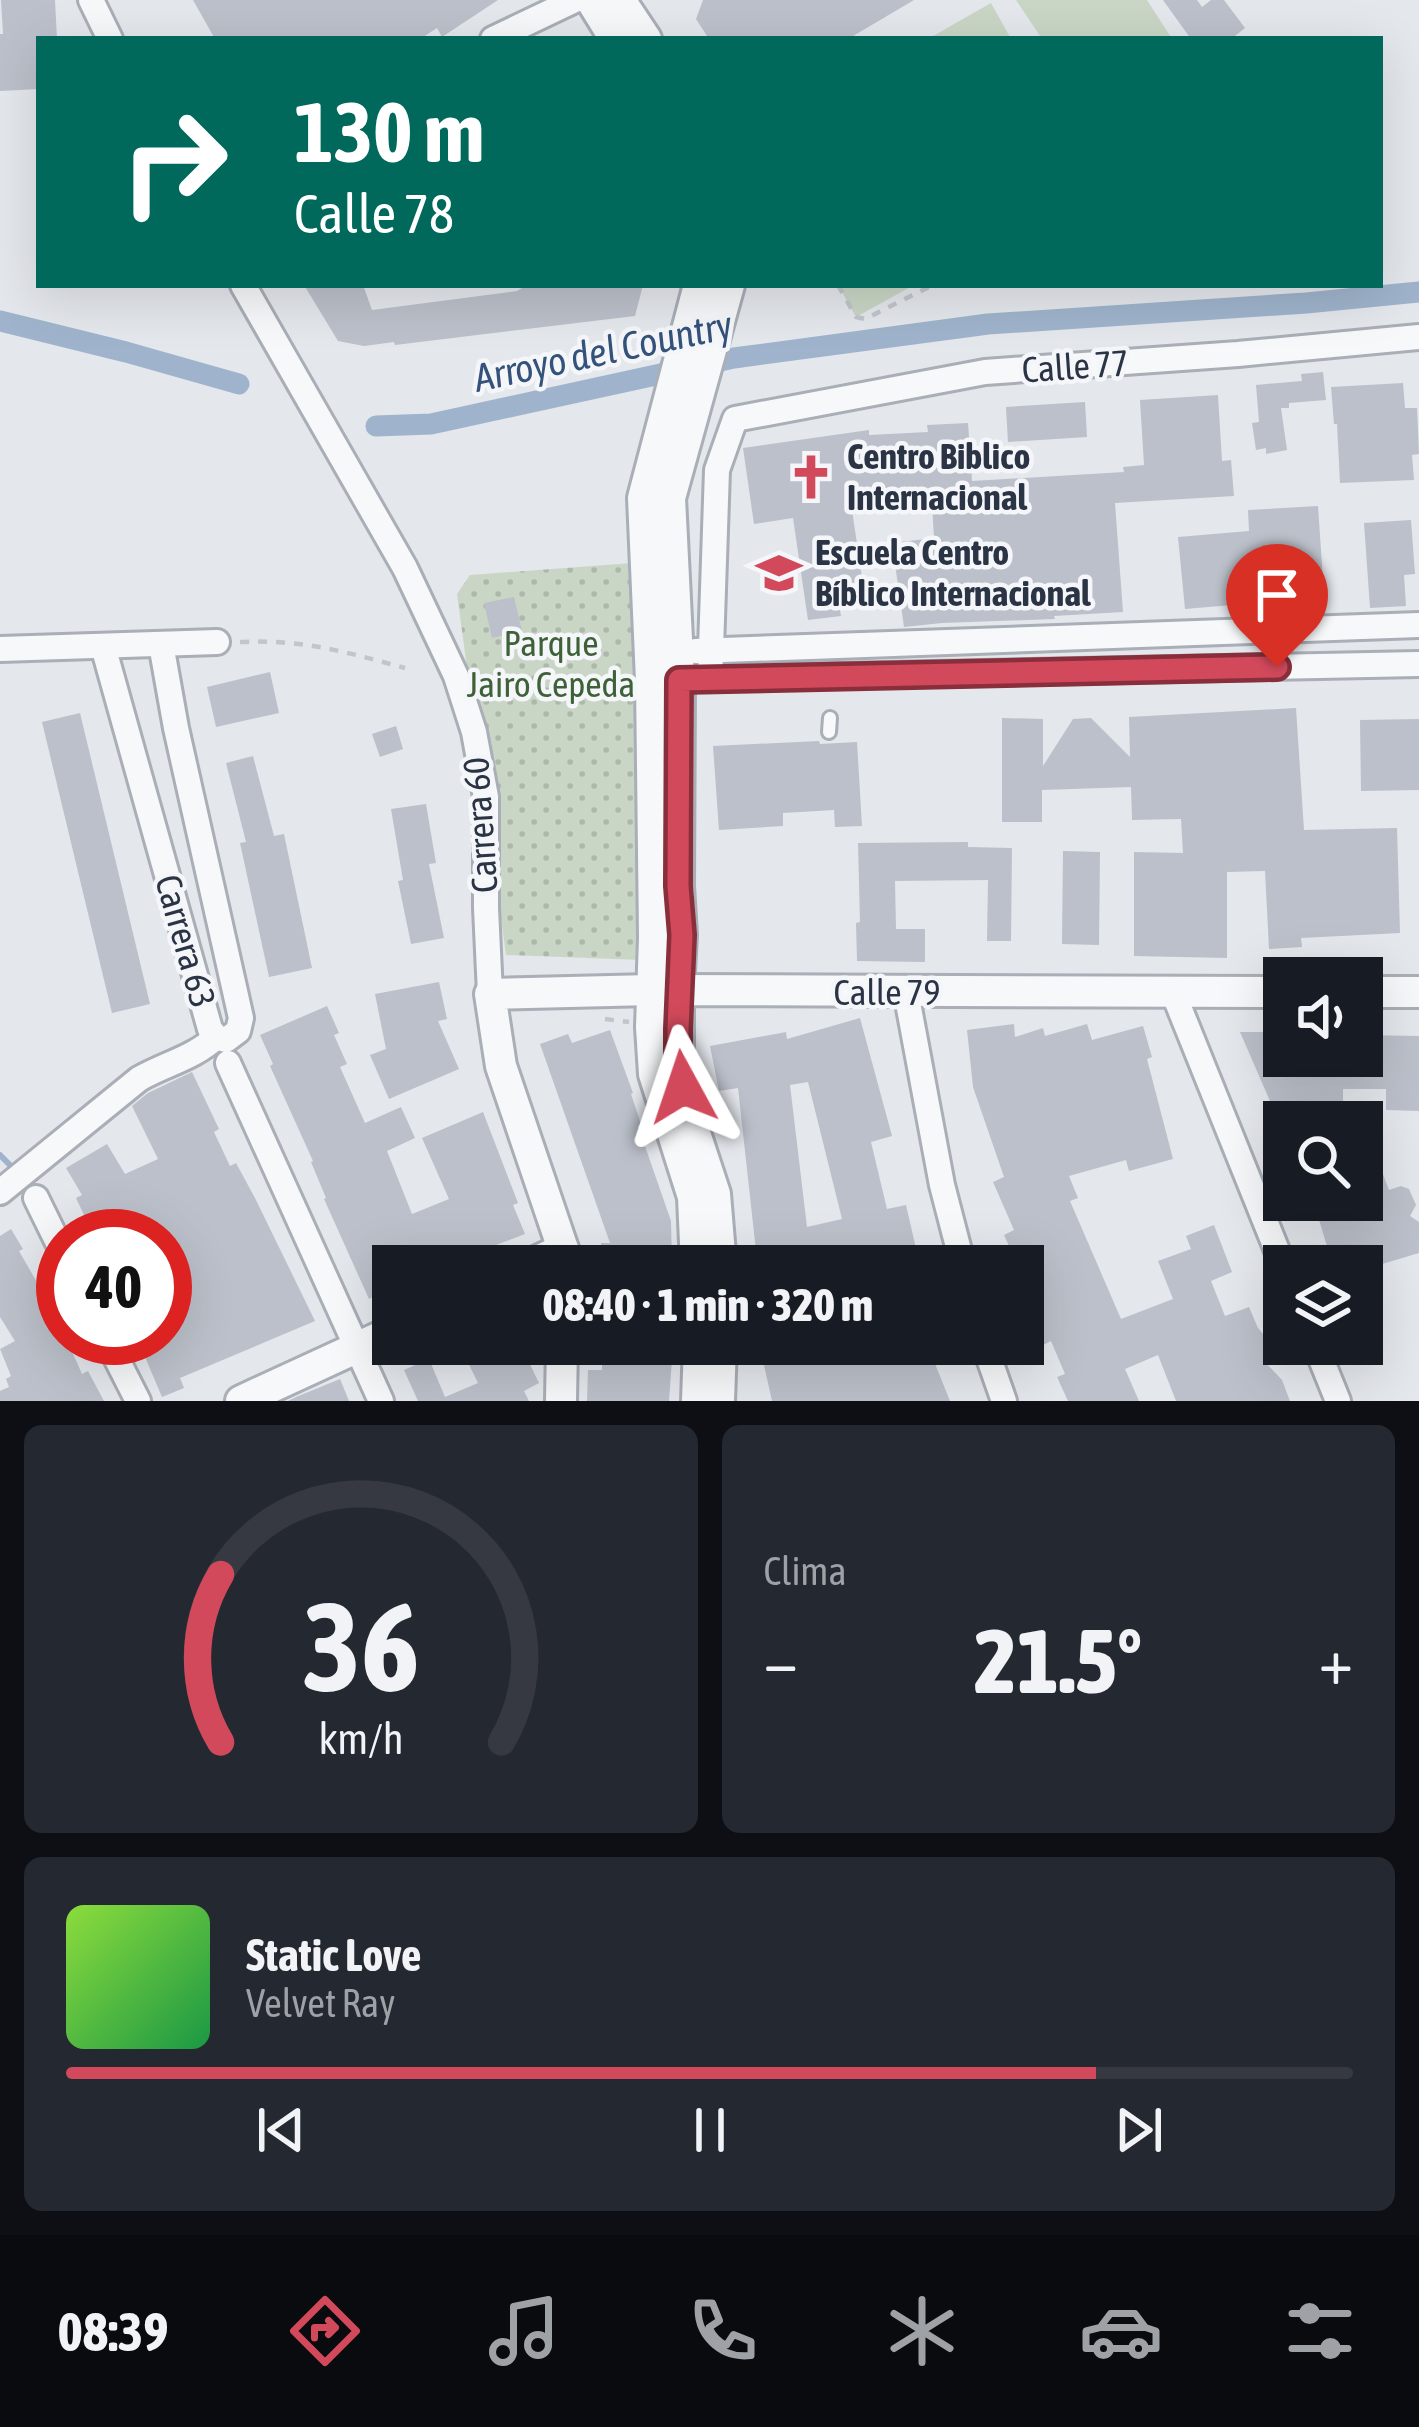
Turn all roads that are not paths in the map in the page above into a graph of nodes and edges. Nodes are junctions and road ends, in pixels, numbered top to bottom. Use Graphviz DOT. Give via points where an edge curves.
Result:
graph roads {
  1 [pos="91,0"];
  2 [pos="575,0"];
  3 [pos="591,0"];
  4 [pos="620,0"];
  5 [pos="109,36"];
  6 [pos="499,36"];
  7 [pos="614,36"];
  8 [pos="644,36"];
  9 [pos="245,288"];
  10 [pos="699,288"];
  11 [pos="727,288"];
  12 [pos="701,332"];
  13 [pos="1419,337"];
  14 [pos="1419,625"];
  15 [pos="217,642"];
  16 [pos="160,644"];
  17 [pos="103,646"];
  18 [pos="0,649"];
  19 [pos="1419,664"];
  20 [pos="679,665"];
  21 [pos="664,990"];
  22 [pos="906,992"];
  23 [pos="1173,992"];
  24 [pos="1263,992"];
  25 [pos="1383,992"];
  26 [pos="1419,992"];
  27 [pos="490,994"];
  28 [pos="216,1037"];
  29 [pos="228,1064"];
  30 [pos="0,1192"];
  31 [pos="35,1198"];
  32 [pos="41,1209"];
  33 [pos="558,1245"];
  34 [pos="695,1245"];
  35 [pos="719,1245"];
  36 [pos="958,1245"];
  37 [pos="1275,1245"];
  38 [pos="372,1340"];
  39 [pos="357,1348"];
  40 [pos="120,1365"];
  41 [pos="562,1365"];
  42 [pos="698,1365"];
  43 [pos="720,1365"];
  44 [pos="991,1365"];
  45 [pos="1323,1365"];
  46 [pos="138,1401"];
  47 [pos="241,1401"];
  48 [pos="381,1401"];
  49 [pos="561,1401"];
  50 [pos="697,1401"];
  51 [pos="719,1401"];
  52 [pos="1004,1401"];
  53 [pos="1337,1401"];
  1 -- 5 [label="street"];
  2 -- 6 [label="street"];
  3 -- 7 [label="street"];
  4 -- 8 [label="street"];
  9 -- 27 [label="street, Carrera 60" via="405,568 474,732 486,797"];
  10 -- 12 [label="street"];
  11 -- 12 [label="street"];
  12 -- 20 [label="street" via="643,498"];
  13 -- 20 [label="street, Calle 77" via="985,372 735,419 717,470"];
  14 -- 20 [label="street"];
  15 -- 16 [label="street"];
  16 -- 17 [label="street"];
  16 -- 28 [label="street, Carrera 63" via="241,1018 235,1034"];
  17 -- 18 [label="street"];
  17 -- 28 [label="street, Carrera 63"];
  19 -- 20 [label="street"];
  20 -- 21 [label="street" via="654,938"];
  21 -- 22 [label="street, Calle 79"];
  21 -- 27 [label="street, Calle 79"];
  21 -- 34 [label="street" via="654,1074 693,1197"];
  21 -- 35 [label="street" via="688,1112 715,1194"];
  22 -- 23 [label="street, Calle 79"];
  22 -- 36 [label="street"];
  23 -- 24 [label="street, Calle 79"];
  23 -- 37 [label="street"];
  25 -- 26 [label="street"];
  27 -- 33 [label="street, Carrera 60" via="501,1066"];
  28 -- 30 [label="street" via="139,1079"];
  29 -- 39 [label="street"];
  31 -- 32 [label="street"];
  38 -- 39 [label="street"];
  39 -- 47 [label="street"];
  39 -- 48 [label="street"];
  40 -- 46 [label="street"];
  41 -- 49 [label="street"];
  42 -- 50 [label="street"];
  43 -- 51 [label="street"];
  44 -- 52 [label="street"];
  45 -- 53 [label="street"];
}
